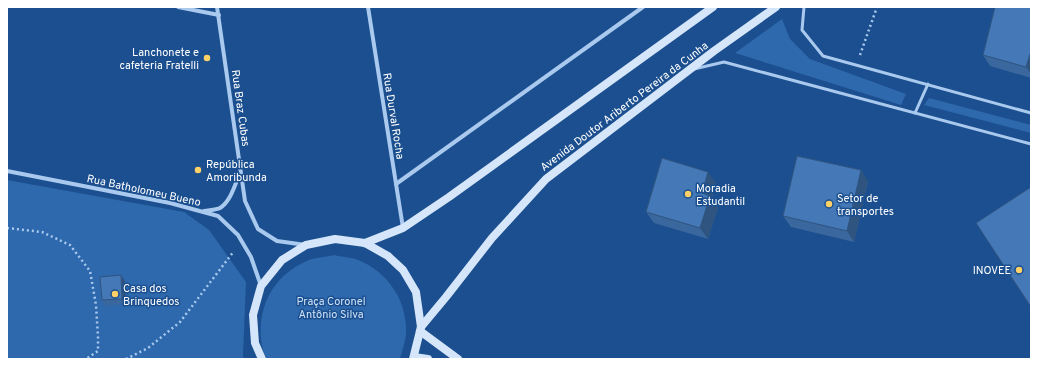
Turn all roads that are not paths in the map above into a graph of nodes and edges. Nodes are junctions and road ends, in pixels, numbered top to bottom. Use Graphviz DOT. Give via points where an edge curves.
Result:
graph roads {
  1 [pos="178,7"];
  2 [pos="217,7"];
  3 [pos="368,7"];
  4 [pos="644,7"];
  5 [pos="713,7"];
  6 [pos="776,7"];
  7 [pos="804,7"];
  8 [pos="219,15"];
  9 [pos="688,71"];
  10 [pos="928,84"];
  11 [pos="915,113"];
  12 [pos="1031,113"];
  13 [pos="1031,144"];
  14 [pos="7,171"];
  15 [pos="241,172"];
  16 [pos="396,184"];
  17 [pos="202,212"];
  18 [pos="404,228"];
  19 [pos="365,243"];
  20 [pos="306,245"];
  21 [pos="262,286"];
  22 [pos="421,329"];
  23 [pos="413,358"];
  24 [pos="262,359"];
  25 [pos="428,359"];
  26 [pos="458,359"];
  1 -- 8 [label="street"];
  2 -- 8 [label="street, Rua Braz Cubas"];
  3 -- 16 [label="street, Rua Durval Rocha"];
  4 -- 16 [label="street"];
  5 -- 18 [label="main road"];
  6 -- 9 [label="main road, Avenida Doutor Ariberto Pereira da Cunha"];
  7 -- 10 [label="lane" via="802,30 823,56"];
  8 -- 15 [label="street, Rua Braz Cubas"];
  9 -- 11 [label="lane" via="724,62"];
  9 -- 22 [label="main road, Avenida Doutor Ariberto Pereira da Cunha" via="546,179 492,238"];
  10 -- 11 [label="lane"];
  10 -- 12 [label="lane"];
  11 -- 13 [label="lane"];
  14 -- 17 [label="street, Rua Batholomeu Bueno" via="170,202"];
  15 -- 17 [label="street" via="225,204 219,209"];
  15 -- 20 [label="street, Rua Braz Cubas" via="245,201 258,229 277,241"];
  16 -- 18 [label="street, Rua Durval Rocha"];
  17 -- 21 [label="street, Rua Batholomeu Bueno" via="218,216 238,235 251,257"];
  18 -- 19 [label="main road"];
  19 -- 20 [label="main road" via="335,239"];
  19 -- 22 [label="main road" via="388,256 403,270 416,292"];
  20 -- 21 [label="main road" via="282,260"];
  21 -- 24 [label="main road" via="253,315 255,343"];
  22 -- 23 [label="main road"];
  22 -- 26 [label="main road"];
  23 -- 25 [label="main road"];
}
